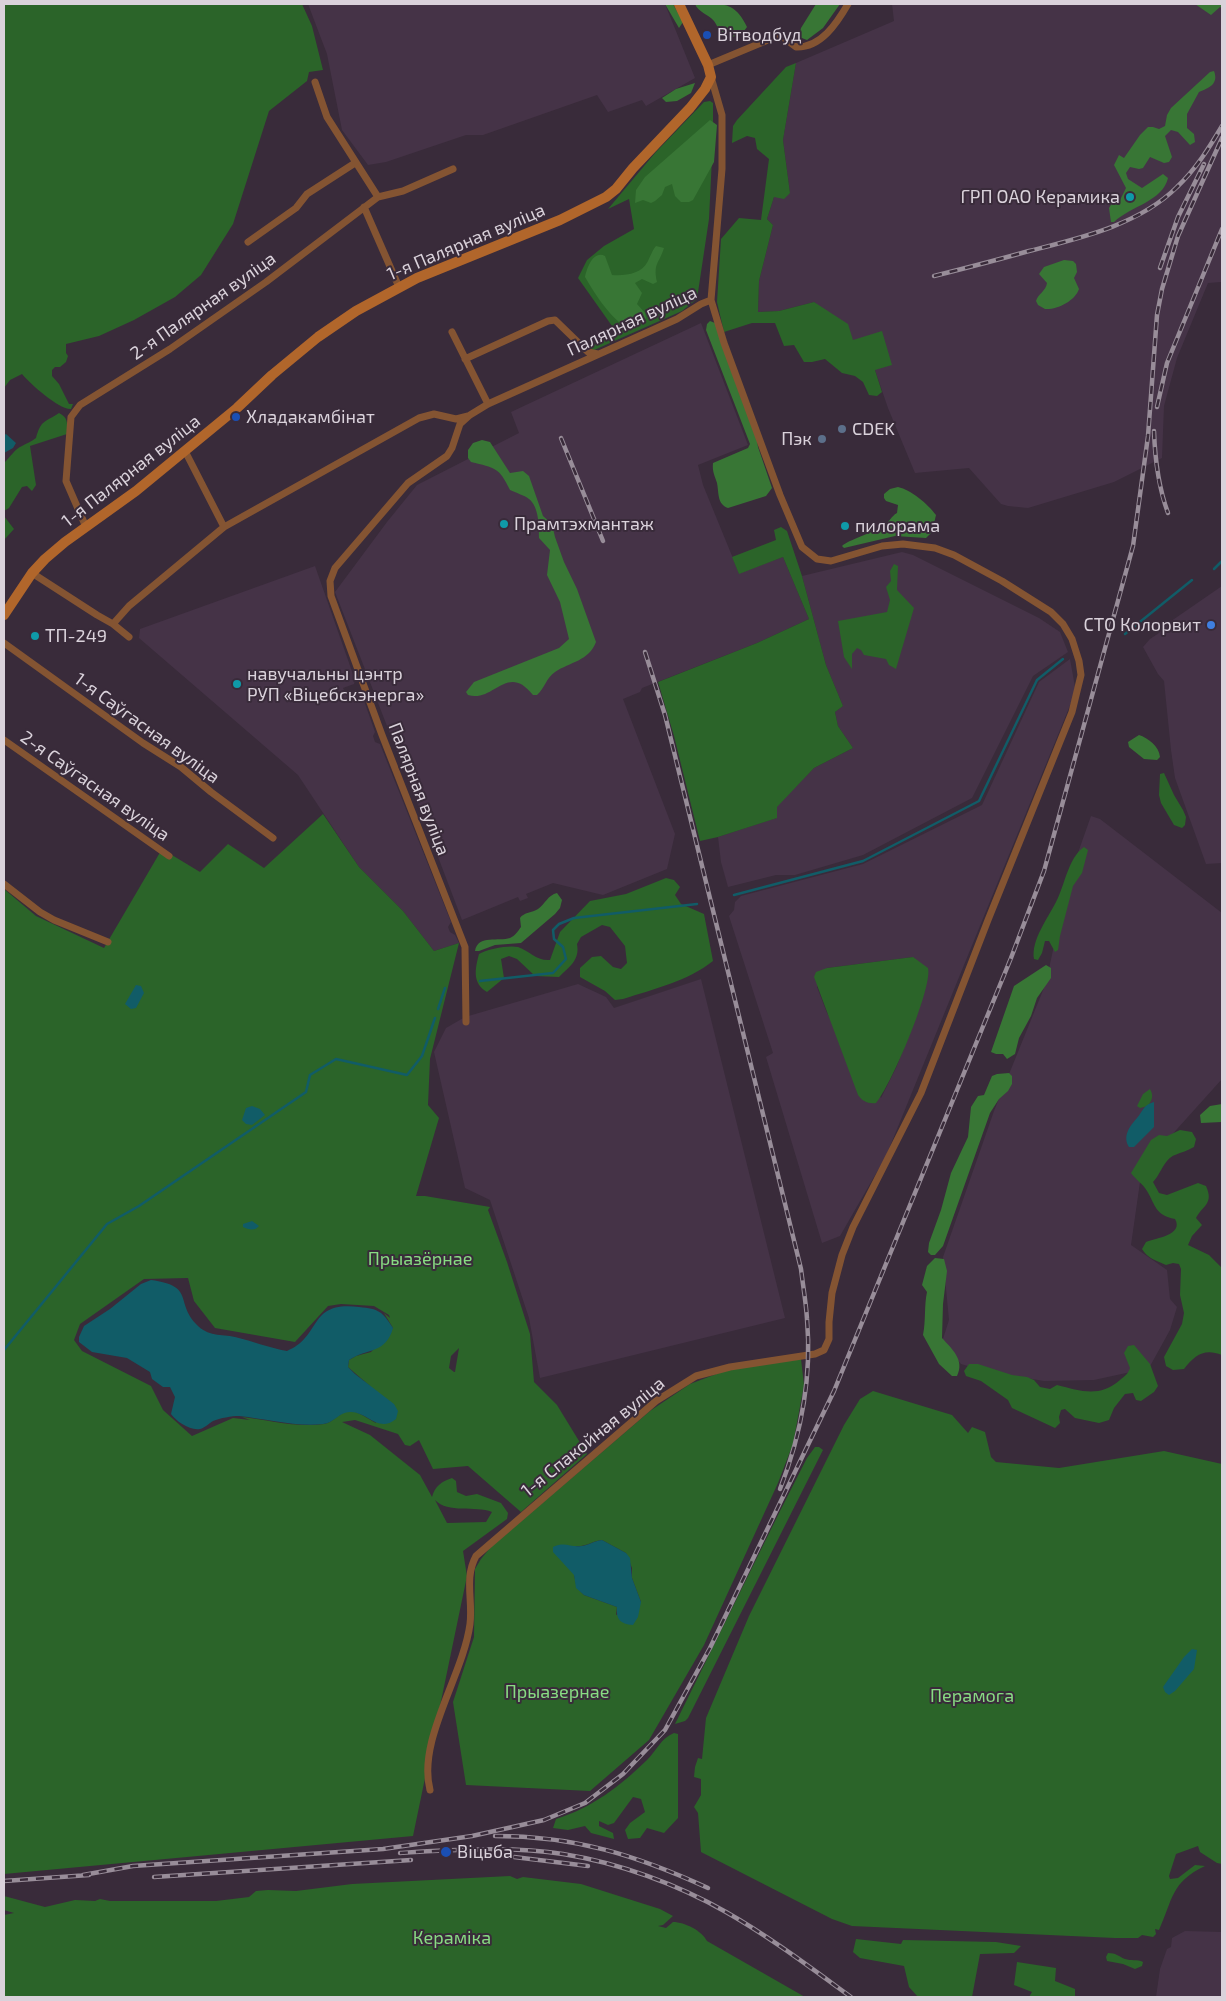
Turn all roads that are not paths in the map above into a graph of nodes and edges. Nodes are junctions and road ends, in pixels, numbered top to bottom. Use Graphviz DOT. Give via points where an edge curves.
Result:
graph roads {
  1 [pos="679,4"];
  2 [pos="848,4"];
  3 [pos="708,65"];
  4 [pos="711,77"];
  5 [pos="314,82"];
  6 [pos="355,163"];
  7 [pos="453,169"];
  8 [pos="378,198"];
  9 [pos="364,207"];
  10 [pos="248,242"];
  11 [pos="399,287"];
  12 [pos="711,300"];
  13 [pos="452,332"];
  14 [pos="598,354"];
  15 [pos="465,359"];
  16 [pos="488,404"];
  17 [pos="470,415"];
  18 [pos="184,451"];
  19 [pos="86,527"];
  20 [pos="224,527"];
  21 [pos="32,573"];
  22 [pos="4,615"];
  23 [pos="113,624"];
  24 [pos="130,637"];
  25 [pos="4,643"];
  26 [pos="4,740"];
  27 [pos="273,838"];
  28 [pos="169,856"];
  29 [pos="4,884"];
  30 [pos="108,942"];
  31 [pos="466,1022"];
  32 [pos="430,1790"];
  1 -- 3 [label="street"];
  2 -- 3 [label="street" via="831,29 811,45 796,47 780,35"];
  3 -- 4 [label="street"];
  4 -- 11 [label="street, 1-я Палярная вуліца" via="690,108 606,198"];
  4 -- 12 [label="street, Палярная вуліца" via="722,112 722,169"];
  5 -- 6 [label="street" via="328,117"];
  6 -- 8 [label="street"];
  6 -- 10 [label="street" via="307,194 296,208"];
  7 -- 8 [label="street, 2-я Палярная вуліца"];
  8 -- 9 [label="street, 2-я Палярная вуліца"];
  9 -- 11 [label="street"];
  9 -- 19 [label="street, 2-я Палярная вуліца" via="266,282 170,349 80,405 71,417 66,481"];
  11 -- 18 [label="street, 1-я Палярная вуліца" via="318,337"];
  12 -- 14 [label="street, Палярная вуліца"];
  12 -- 32 [label="street, 1-я Спакойная вуліца" via="730,361 802,547 817,559 831,561 882,546 903,544 935,548 954,555 1002,580 1052,612 1072,639 1081,675 1072,712 921,1093 842,1255 832,1293 829,1339 824,1350 696,1376 656,1401 476,1556 470,1568 470,1624 460,1664 428,1754"];
  13 -- 15 [label="street"];
  14 -- 15 [label="street" via="588,352 555,320"];
  14 -- 16 [label="street, Палярная вуліца"];
  15 -- 16 [label="street"];
  16 -- 17 [label="street, Палярная вуліца"];
  17 -- 20 [label="street, Палярная вуліца" via="456,418 434,414 412,422"];
  17 -- 31 [label="street, Палярная вуліца" via="460,424 447,456 408,483 335,568 330,581 330,589 382,735 465,947"];
  18 -- 19 [label="street, 1-я Палярная вуліца"];
  18 -- 20 [label="street"];
  19 -- 21 [label="street, 1-я Палярная вуліца"];
  20 -- 23 [label="street, Палярная вуліца" via="129,606"];
  21 -- 22 [label="street, 1-я Палярная вуліца"];
  21 -- 23 [label="street"];
  23 -- 24 [label="street"];
  25 -- 27 [label="street, 1-я Саўгасная вуліца" via="181,767"];
  26 -- 28 [label="street, 2-я Саўгасная вуліца"];
  29 -- 30 [label="street" via="54,920"];
}
